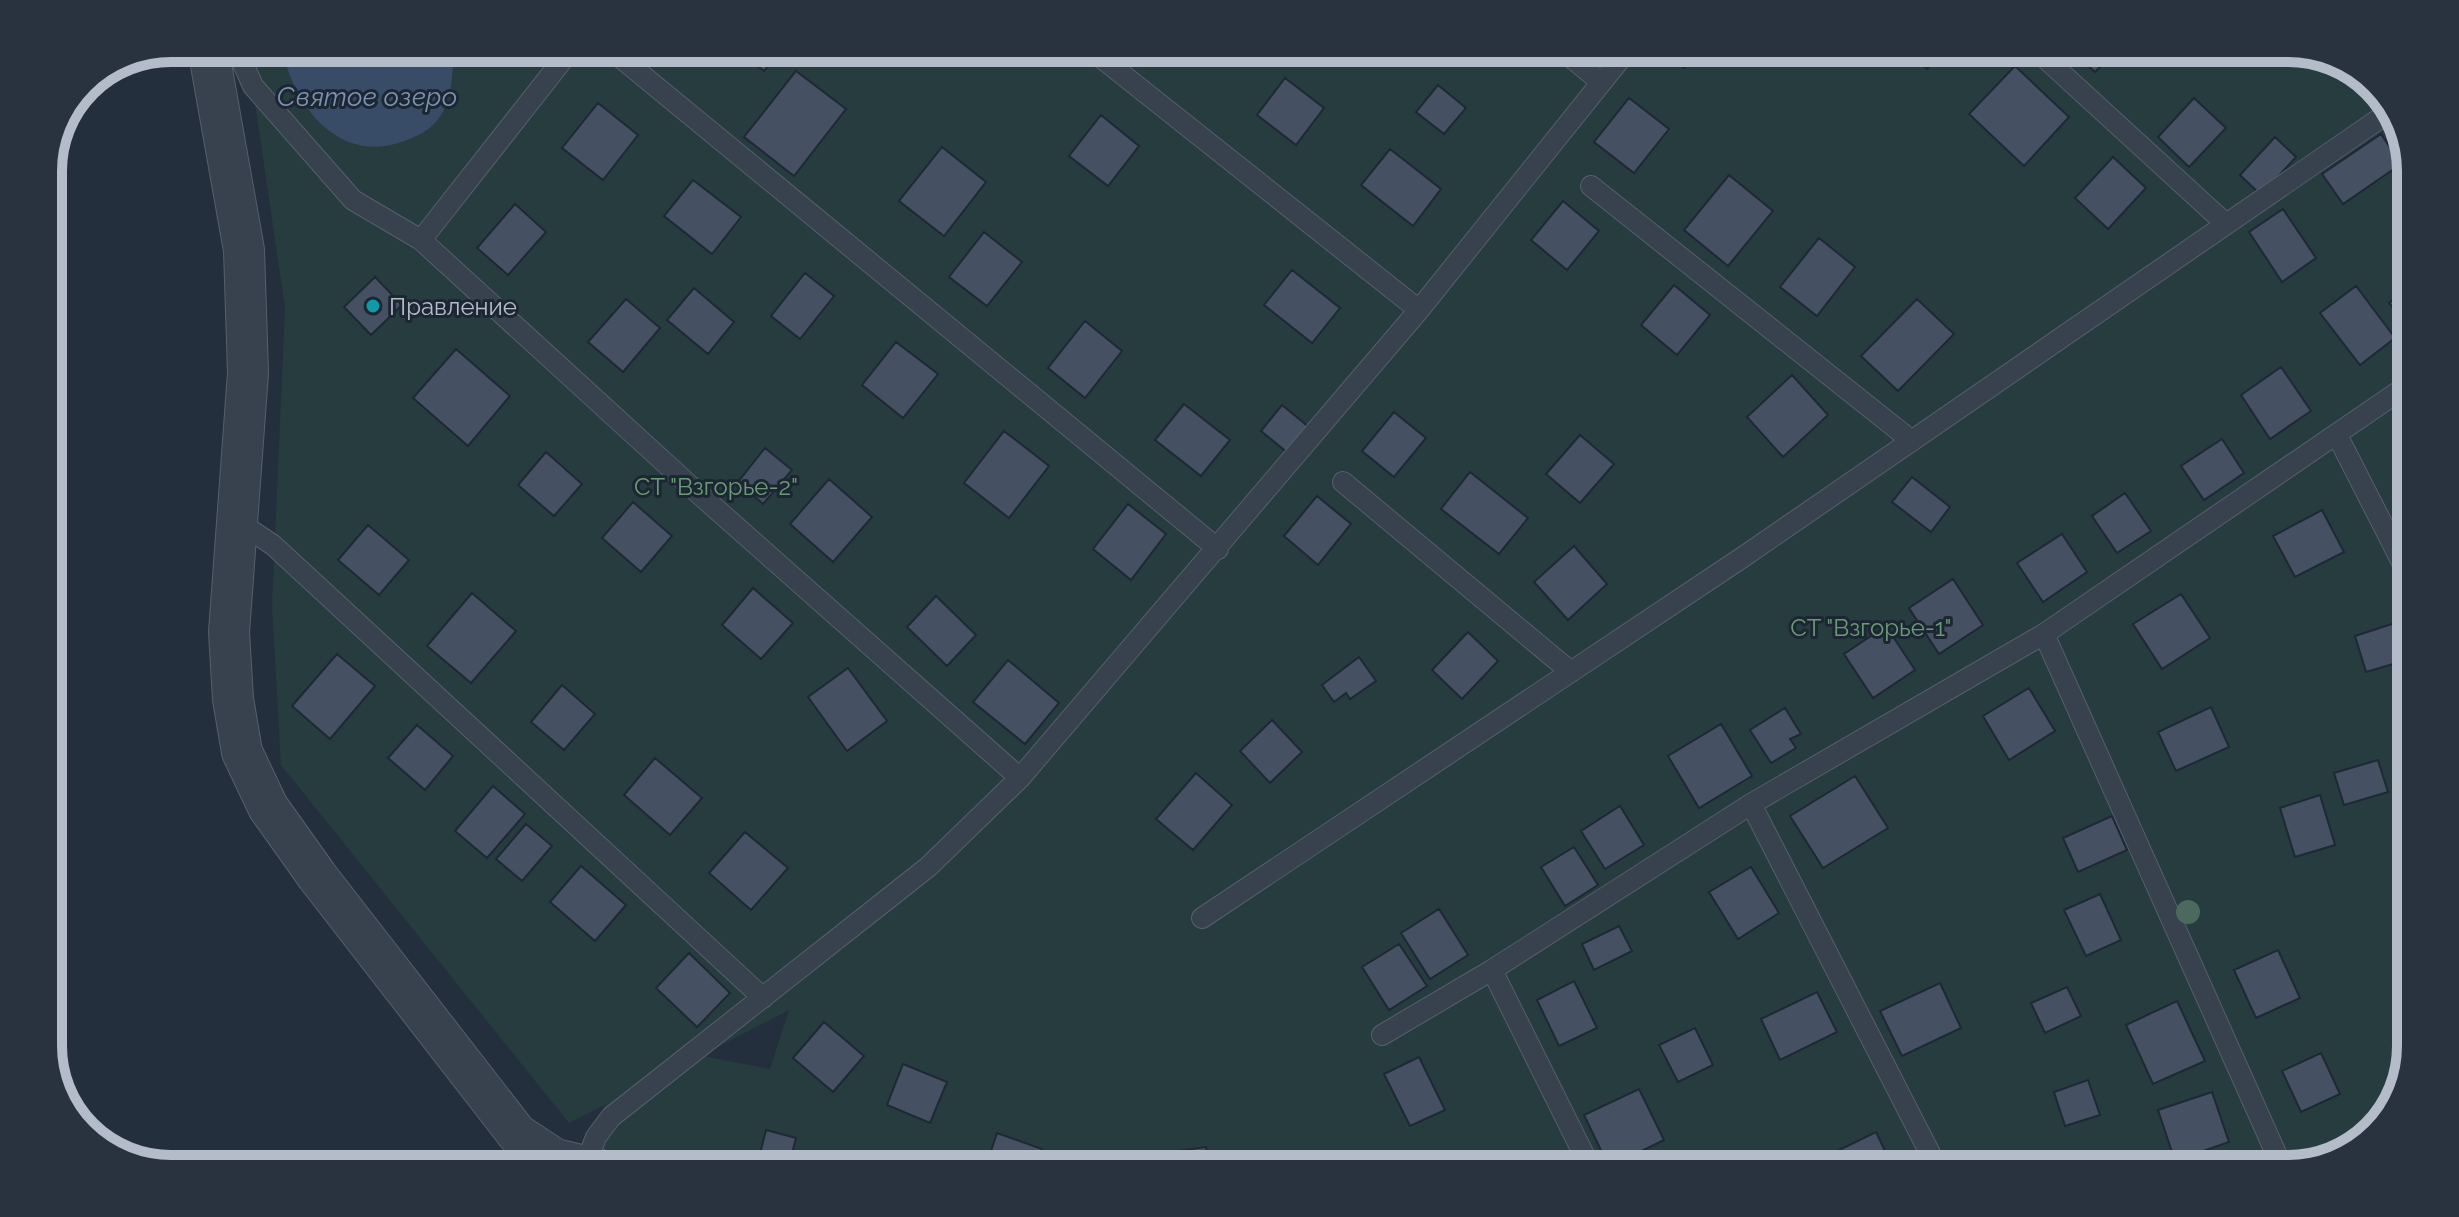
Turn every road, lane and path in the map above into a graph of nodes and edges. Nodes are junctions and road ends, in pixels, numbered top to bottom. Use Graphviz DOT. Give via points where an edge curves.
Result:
graph roads {
  1 [pos="210,62"];
  2 [pos="242,62"];
  3 [pos="561,62"];
  4 [pos="626,62"];
  5 [pos="1107,62"];
  6 [pos="1577,62"];
  7 [pos="1617,62"];
  8 [pos="2049,62"];
  9 [pos="1601,82"];
  10 [pos="2382,117"];
  11 [pos="1591,186"];
  12 [pos="2226,224"];
  13 [pos="421,240"];
  14 [pos="1419,310"];
  15 [pos="2397,393"];
  16 [pos="2337,435"];
  17 [pos="1912,441"];
  18 [pos="1343,482"];
  19 [pos="237,521"];
  20 [pos="1218,549"];
  21 [pos="2397,553"];
  22 [pos="2044,634"];
  23 [pos="1571,672"];
  24 [pos="1020,778"];
  25 [pos="1751,804"];
  26 [pos="1202,918"];
  27 [pos="1492,970"];
  28 [pos="763,998"];
  29 [pos="1382,1035"];
  30 [pos="549,1155"];
  31 [pos="593,1155"];
  32 [pos="1584,1155"];
  33 [pos="1931,1155"];
  34 [pos="2277,1155"];
  1 -- 19 [label="street" via="244,250 248,373"];
  2 -- 13 [label="lane" via="253,86 353,200"];
  3 -- 13 [label="lane"];
  4 -- 20 [label="lane"];
  5 -- 14 [label="lane"];
  6 -- 9 [label="lane"];
  7 -- 9 [label="lane"];
  8 -- 12 [label="lane"];
  9 -- 14 [label="lane"];
  10 -- 12 [label="lane"];
  11 -- 17 [label="lane"];
  12 -- 17 [label="lane"];
  13 -- 24 [label="lane"];
  14 -- 20 [label="lane"];
  15 -- 16 [label="lane"];
  16 -- 21 [label="lane"];
  16 -- 22 [label="lane"];
  17 -- 23 [label="lane"];
  18 -- 23 [label="lane"];
  19 -- 28 [label="lane" via="273,545"];
  19 -- 30 [label="street" via="229,632 233,699 242,752 268,807 517,1134"];
  20 -- 24 [label="lane"];
  22 -- 25 [label="lane"];
  22 -- 34 [label="lane"];
  23 -- 26 [label="lane"];
  24 -- 28 [label="lane" via="928,867"];
  25 -- 27 [label="lane"];
  25 -- 33 [label="lane"];
  27 -- 29 [label="lane"];
  27 -- 32 [label="lane"];
  28 -- 31 [label="lane" via="611,1117 596,1137"];
}
